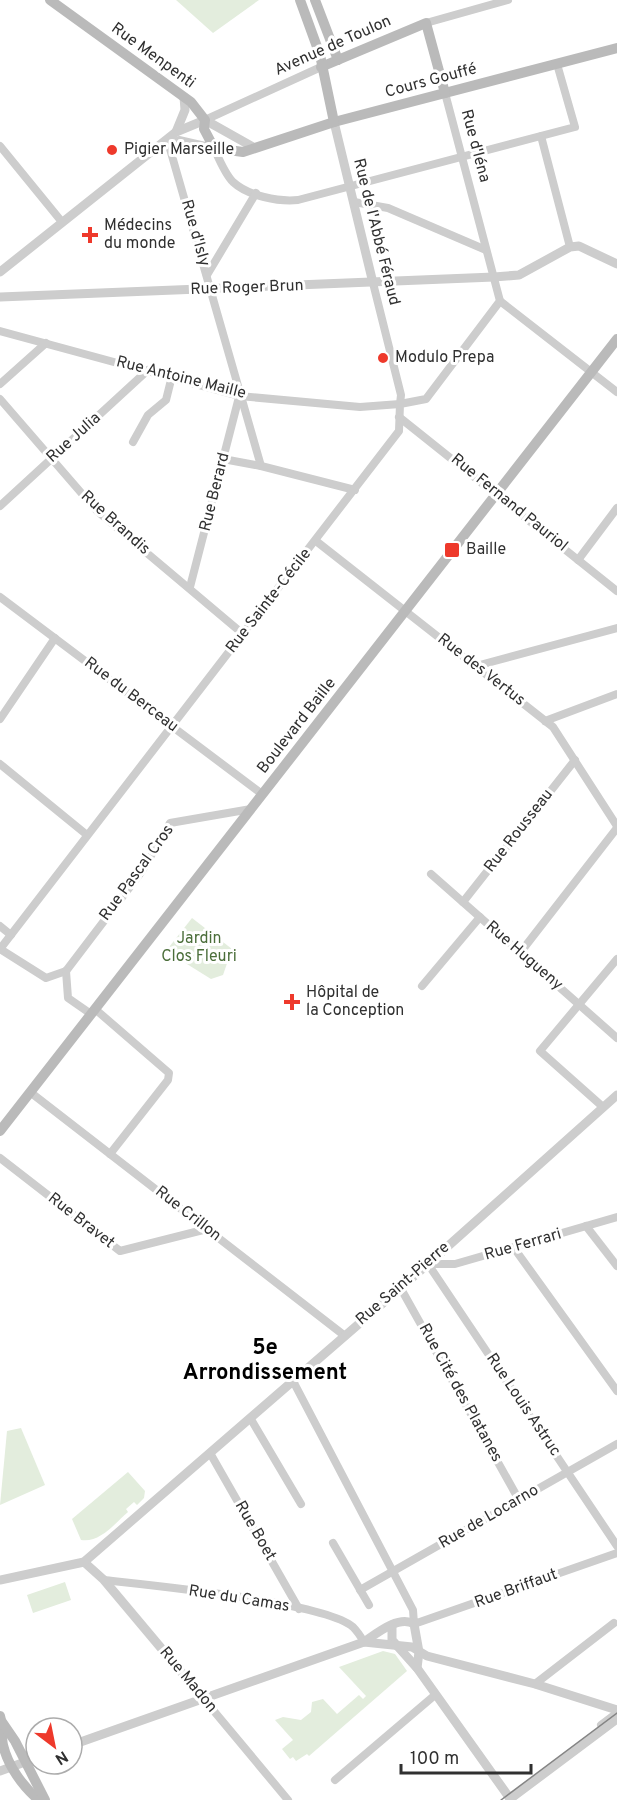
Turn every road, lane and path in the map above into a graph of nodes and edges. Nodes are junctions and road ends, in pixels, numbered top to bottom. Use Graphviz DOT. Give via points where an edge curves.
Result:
graph roads {
  1 [pos="50,0"];
  2 [pos="300,0"];
  3 [pos="315,0"];
  4 [pos="508,0"];
  5 [pos="426,22"];
  6 [pos="327,36"];
  7 [pos="315,40"];
  8 [pos="617,48"];
  9 [pos="338,60"];
  10 [pos="557,64"];
  11 [pos="321,67"];
  12 [pos="445,93"];
  13 [pos="184,97"];
  14 [pos="205,120"];
  15 [pos="334,122"];
  16 [pos="177,136"];
  17 [pos="541,136"];
  18 [pos="168,142"];
  19 [pos="0,146"];
  20 [pos="214,148"];
  21 [pos="255,148"];
  22 [pos="462,158"];
  23 [pos="350,187"];
  24 [pos="256,193"];
  25 [pos="354,202"];
  26 [pos="62,222"];
  27 [pos="570,247"];
  28 [pos="486,250"];
  29 [pos="617,264"];
  30 [pos="0,272"];
  31 [pos="207,275"];
  32 [pos="494,277"];
  33 [pos="373,283"];
  34 [pos="210,289"];
  35 [pos="0,297"];
  36 [pos="500,301"];
  37 [pos="0,332"];
  38 [pos="617,339"];
  39 [pos="46,343"];
  40 [pos="148,370"];
  41 [pos="591,372"];
  42 [pos="172,376"];
  43 [pos="0,384"];
  44 [pos="617,392"];
  45 [pos="239,396"];
  46 [pos="0,399"];
  47 [pos="400,404"];
  48 [pos="399,417"];
  49 [pos="133,442"];
  50 [pos="52,459"];
  51 [pos="223,459"];
  52 [pos="261,466"];
  53 [pos="355,490"];
  54 [pos="497,493"];
  55 [pos="0,506"];
  56 [pos="617,508"];
  57 [pos="316,542"];
  58 [pos="578,560"];
  59 [pos="190,587"];
  60 [pos="617,591"];
  61 [pos="0,597"];
  62 [pos="405,611"];
  63 [pos="617,628"];
  64 [pos="243,634"];
  65 [pos="55,638"];
  66 [pos="476,666"];
  67 [pos="617,694"];
  68 [pos="0,719"];
  69 [pos="545,721"];
  70 [pos="172,726"];
  71 [pos="575,760"];
  72 [pos="0,764"];
  73 [pos="262,795"];
  74 [pos="241,811"];
  75 [pos="617,827"];
  76 [pos="87,835"];
  77 [pos="431,874"];
  78 [pos="463,902"];
  79 [pos="480,917"];
  80 [pos="0,926"];
  81 [pos="11,935"];
  82 [pos="0,949"];
  83 [pos="520,953"];
  84 [pos="617,960"];
  85 [pos="66,971"];
  86 [pos="422,986"];
  87 [pos="580,1005"];
  88 [pos="93,1011"];
  89 [pos="617,1038"];
  90 [pos="30,1092"];
  91 [pos="617,1095"];
  92 [pos="603,1107"];
  93 [pos="0,1131"];
  94 [pos="110,1154"];
  95 [pos="0,1158"];
  96 [pos="617,1217"];
  97 [pos="586,1226"];
  98 [pos="207,1229"];
  99 [pos="514,1248"];
  100 [pos="428,1264"];
  101 [pos="617,1266"];
  102 [pos="400,1287"];
  103 [pos="345,1336"];
  104 [pos="293,1381"];
  105 [pos="617,1391"];
  106 [pos="252,1421"];
  107 [pos="617,1444"];
  108 [pos="210,1453"];
  109 [pos="568,1472"];
  110 [pos="519,1500"];
  111 [pos="301,1504"];
  112 [pos="333,1543"];
  113 [pos="617,1546"];
  114 [pos="617,1553"];
  115 [pos="84,1562"];
  116 [pos="393,1572"];
  117 [pos="3,1578"];
  118 [pos="104,1580"];
  119 [pos="360,1590"];
  120 [pos="369,1605"];
  121 [pos="299,1608"];
  122 [pos="614,1623"];
  123 [pos="414,1624"];
  124 [pos="392,1625"];
  125 [pos="364,1642"];
  126 [pos="397,1645"];
  127 [pos="419,1652"];
  128 [pos="417,1668"];
  129 [pos="535,1684"];
  130 [pos="435,1695"];
  131 [pos="203,1698"];
  132 [pos="617,1712"];
  133 [pos="1,1719"];
  134 [pos="617,1719"];
  135 [pos="84,1741"];
  136 [pos="24,1752"];
  137 [pos="24,1763"];
  138 [pos="13,1767"];
  139 [pos="0,1772"];
  140 [pos="37,1776"];
  141 [pos="335,1780"];
  142 [pos="507,1799"];
  143 [pos="39,1800"];
  144 [pos="45,1800"];
  145 [pos="288,1800"];
  1 -- 13 [label="main road, Rue Menpenti"];
  2 -- 7 [label="main road, Rue de l'Abbé Féraud"];
  3 -- 6 [label="main road"];
  4 -- 5 [label="street, Avenue de Toulon"];
  5 -- 9 [label="main road, Avenue de Toulon"];
  5 -- 12 [label="main road, Rue d'Iéna"];
  6 -- 7 [label="main road"];
  6 -- 9 [label="main road"];
  7 -- 11 [label="main road, Rue de l'Abbé Féraud"];
  8 -- 10 [label="main road, Cours Gouffé"];
  9 -- 11 [label="main road, Avenue de Toulon"];
  10 -- 12 [label="main road, Cours Gouffé"];
  10 -- 17 [label="street" via="575,127"];
  11 -- 14 [label="street, Avenue de Toulon"];
  11 -- 15 [label="main road, Rue de l'Abbé Féraud"];
  12 -- 15 [label="main road, Cours Gouffé"];
  12 -- 22 [label="street, Rue d'Iéna"];
  13 -- 14 [label="main road, Rue Menpenti"];
  13 -- 16 [label="street" via="185,110"];
  14 -- 16 [label="street, Avenue de Toulon"];
  14 -- 20 [label="main road" via="204,129"];
  14 -- 21 [label="street"];
  15 -- 21 [label="main road, Cours Gouffé"];
  15 -- 23 [label="street, Rue de l'Abbé Féraud"];
  16 -- 18 [label="street, Avenue de Toulon"];
  16 -- 20 [label="street"];
  17 -- 22 [label="street"];
  17 -- 27 [label="street"];
  18 -- 26 [label="street, Avenue de Toulon"];
  18 -- 31 [label="street, Rue d'Isly"];
  19 -- 26 [label="street"];
  20 -- 21 [label="main road, Cours Gouffé" via="235,152"];
  20 -- 24 [label="street" via="232,180"];
  22 -- 23 [label="street"];
  22 -- 28 [label="street, Rue d'Iéna"];
  23 -- 24 [label="street" via="286,201"];
  23 -- 25 [label="street, Rue de l'Abbé Féraud"];
  24 -- 31 [label="street"];
  25 -- 28 [label="street" via="388,208"];
  25 -- 33 [label="street, Rue de l'Abbé Féraud"];
  26 -- 30 [label="street, Avenue de Toulon"];
  27 -- 29 [label="street" via="579,246"];
  27 -- 32 [label="street" via="519,275"];
  28 -- 32 [label="street, Rue d'Iéna"];
  31 -- 34 [label="street, Rue d'Isly"];
  32 -- 33 [label="street, Rue Roger Brun"];
  32 -- 36 [label="street"];
  33 -- 34 [label="street, Rue Roger Brun"];
  33 -- 47 [label="street, Rue de l'Abbé Féraud"];
  34 -- 35 [label="street, Rue Roger Brun"];
  34 -- 45 [label="street, Rue d'Isly"];
  36 -- 41 [label="street"];
  36 -- 47 [label="street" via="426,399"];
  37 -- 39 [label="street, Rue Antoine Maille"];
  38 -- 41 [label="main road, Boulevard Baille"];
  39 -- 40 [label="street, Rue Antoine Maille"];
  39 -- 43 [label="street"];
  40 -- 42 [label="street, Rue Antoine Maille"];
  40 -- 50 [label="street, Rue Julia"];
  41 -- 44 [label="street"];
  41 -- 54 [label="main road, Boulevard Baille"];
  42 -- 45 [label="street, Rue Antoine Maille"];
  42 -- 49 [label="street" via="166,400 148,415"];
  45 -- 47 [label="street, Rue Antoine Maille" via="360,407"];
  45 -- 51 [label="street, Rue Berard"];
  45 -- 52 [label="street, Rue d'Isly"];
  46 -- 50 [label="street, Rue Brandis"];
  47 -- 48 [label="street, Rue Sainte-Cécile"];
  48 -- 53 [label="street, Rue Sainte-Cécile" via="399,431"];
  48 -- 54 [label="street, Rue Fernand Pauriol"];
  50 -- 55 [label="street, Rue Julia"];
  50 -- 59 [label="street, Rue Brandis" via="97,511"];
  51 -- 52 [label="street"];
  51 -- 59 [label="street, Rue Berard"];
  52 -- 53 [label="street"];
  53 -- 57 [label="street, Rue Sainte-Cécile"];
  54 -- 58 [label="street, Rue Fernand Pauriol"];
  54 -- 62 [label="main road, Boulevard Baille"];
  56 -- 58 [label="street"];
  57 -- 62 [label="street, Rue des Vertus"];
  57 -- 64 [label="street, Rue Sainte-Cécile"];
  58 -- 60 [label="street, Rue Fernand Pauriol"];
  59 -- 64 [label="street, Rue Brandis"];
  61 -- 65 [label="street, Rue du Berceau"];
  62 -- 66 [label="street, Rue des Vertus"];
  62 -- 73 [label="main road, Boulevard Baille"];
  63 -- 66 [label="street"];
  64 -- 70 [label="street, Rue Sainte-Cécile"];
  65 -- 68 [label="street"];
  65 -- 70 [label="street, Rue du Berceau"];
  66 -- 69 [label="street, Rue des Vertus"];
  67 -- 69 [label="street"];
  69 -- 71 [label="street, Rue des Vertus"];
  70 -- 73 [label="street, Rue du Berceau"];
  70 -- 76 [label="street, Rue Sainte-Cécile"];
  71 -- 75 [label="street, Rue des Vertus"];
  71 -- 78 [label="street, Rue Rousseau"];
  72 -- 76 [label="street"];
  73 -- 74 [label="main road, Boulevard Baille"];
  74 -- 85 [label="street, Rue Pascal Cros" via="170,823 136,879"];
  74 -- 88 [label="main road, Boulevard Baille"];
  75 -- 83 [label="street"];
  76 -- 81 [label="street, Rue Sainte-Cécile"];
  77 -- 78 [label="street, Rue Hugueny"];
  78 -- 79 [label="street, Rue Hugueny"];
  79 -- 83 [label="street, Rue Hugueny"];
  79 -- 86 [label="street"];
  80 -- 81 [label="street"];
  81 -- 82 [label="street, Rue Sainte-Cécile"];
  82 -- 85 [label="street" via="46,978"];
  83 -- 87 [label="street, Rue Hugueny"];
  84 -- 87 [label="street"];
  85 -- 88 [label="street" via="68,998"];
  87 -- 89 [label="street, Rue Hugueny"];
  87 -- 92 [label="street" via="540,1052"];
  88 -- 90 [label="main road, Boulevard Baille"];
  88 -- 94 [label="street" via="169,1073 168,1080"];
  90 -- 93 [label="main road, Boulevard Baille"];
  90 -- 94 [label="street, Rue Crillon"];
  91 -- 92 [label="street, Rue Saint-Pierre"];
  92 -- 100 [label="street, Rue Saint-Pierre"];
  94 -- 98 [label="street, Rue Crillon"];
  95 -- 98 [label="street, Rue Bravet" via="120,1251"];
  96 -- 97 [label="street, Rue Ferrari"];
  97 -- 99 [label="street, Rue Ferrari"];
  97 -- 101 [label="street"];
  98 -- 103 [label="street, Rue Crillon"];
  99 -- 100 [label="street, Rue Ferrari" via="455,1264"];
  99 -- 105 [label="street"];
  100 -- 102 [label="street, Rue Saint-Pierre"];
  100 -- 109 [label="street, Rue Louis Astruc"];
  102 -- 103 [label="street, Rue Saint-Pierre"];
  102 -- 110 [label="street, Rue Cité des Platanes"];
  103 -- 104 [label="street, Rue Saint-Pierre"];
  104 -- 108 [label="street, Rue Saint-Pierre"];
  104 -- 116 [label="street"];
  106 -- 111 [label="street"];
  107 -- 109 [label="street, Rue de Locarno"];
  108 -- 115 [label="street, Rue Saint-Pierre"];
  108 -- 121 [label="street, Rue Boet"];
  109 -- 110 [label="street, Rue de Locarno"];
  109 -- 113 [label="street, Rue Louis Astruc"];
  110 -- 116 [label="street, Rue de Locarno"];
  112 -- 119 [label="street"];
  114 -- 123 [label="street, Rue Briffaut"];
  115 -- 117 [label="street, Rue Saint-Pierre"];
  115 -- 118 [label="street, Rue Madon"];
  116 -- 119 [label="street, Rue de Locarno"];
  116 -- 123 [label="street" via="413,1611"];
  118 -- 121 [label="street, Rue du Camas"];
  118 -- 131 [label="street, Rue Madon"];
  119 -- 120 [label="street"];
  121 -- 125 [label="street, Rue du Camas" via="353,1626"];
  122 -- 129 [label="street"];
  123 -- 124 [label="street" via="403,1620"];
  123 -- 127 [label="street"];
  124 -- 125 [label="street"];
  124 -- 126 [label="street" via="392,1640"];
  125 -- 126 [label="street"];
  125 -- 131 [label="street"];
  126 -- 127 [label="street"];
  126 -- 128 [label="street"];
  127 -- 128 [label="street"];
  127 -- 129 [label="street"];
  128 -- 130 [label="street"];
  129 -- 132 [label="street"];
  130 -- 141 [label="street"];
  130 -- 142 [label="street"];
  131 -- 135 [label="street"];
  131 -- 145 [label="street, Rue Madon"];
  132 -- 142 [label="street"];
  133 -- 136 [label="main road"];
  133 -- 138 [label="main road" via="3,1744"];
  134 -- 142 [label="street"];
  137 -- 138 [label="street"];
  138 -- 139 [label="street"];
  138 -- 143 [label="main road" via="23,1785"];
  140 -- 144 [label="main road"];
}
